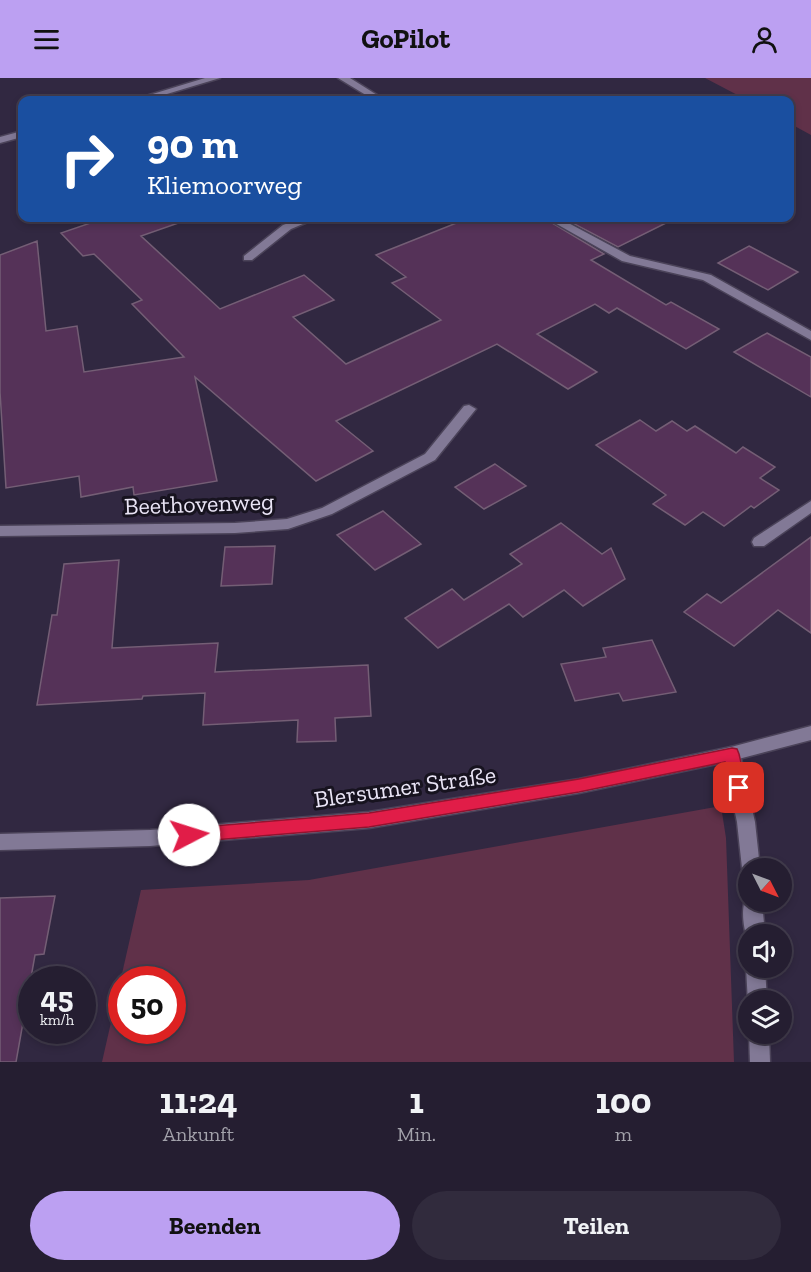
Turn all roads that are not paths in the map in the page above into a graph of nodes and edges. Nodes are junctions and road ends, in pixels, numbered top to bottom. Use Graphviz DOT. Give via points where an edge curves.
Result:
graph roads {
  1 [pos="215,78"];
  2 [pos="343,78"];
  3 [pos="152,96"];
  4 [pos="373,96"];
  5 [pos="18,135"];
  6 [pos="0,140"];
  7 [pos="300,222"];
  8 [pos="559,222"];
  9 [pos="248,258"];
  10 [pos="809,333"];
  11 [pos="469,409"];
  12 [pos="811,506"];
  13 [pos="0,531"];
  14 [pos="759,542"];
  15 [pos="811,733"];
  16 [pos="732,754"];
  17 [pos="0,842"];
  18 [pos="750,858"];
  19 [pos="759,1044"];
  20 [pos="760,1062"];
  1 -- 3 [label="street"];
  2 -- 4 [label="street"];
  5 -- 6 [label="street"];
  7 -- 9 [label="street" via="287,227"];
  8 -- 10 [label="street" via="626,260 706,277"];
  11 -- 13 [label="street, Beethovenweg" via="430,457 327,511 288,524"];
  12 -- 14 [label="street"];
  15 -- 16 [label="street, Blersumer Straße"];
  16 -- 17 [label="street, Blersumer Straße" via="579,786 369,820 150,838"];
  16 -- 18 [label="street"];
  19 -- 20 [label="street"];
}
